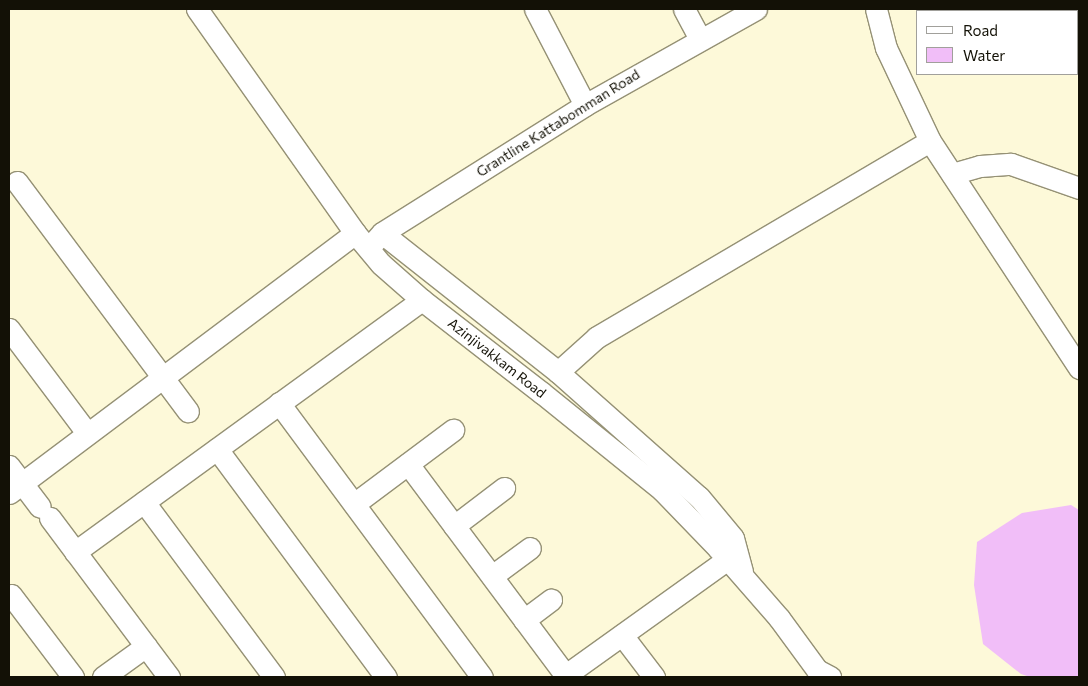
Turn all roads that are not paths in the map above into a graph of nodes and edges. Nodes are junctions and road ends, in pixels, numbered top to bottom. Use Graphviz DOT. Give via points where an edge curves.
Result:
graph roads {
  1 [pos="197,9"];
  2 [pos="535,9"];
  3 [pos="684,9"];
  4 [pos="756,9"];
  5 [pos="876,9"];
  6 [pos="700,39"];
  7 [pos="585,105"];
  8 [pos="930,141"];
  9 [pos="952,174"];
  10 [pos="17,182"];
  11 [pos="1079,188"];
  12 [pos="368,238"];
  13 [pos="422,300"];
  14 [pos="9,329"];
  15 [pos="1079,368"];
  16 [pos="558,372"];
  17 [pos="164,376"];
  18 [pos="279,404"];
  19 [pos="188,411"];
  20 [pos="453,430"];
  21 [pos="87,433"];
  22 [pos="217,449"];
  23 [pos="408,464"];
  24 [pos="9,466"];
  25 [pos="15,488"];
  26 [pos="504,488"];
  27 [pos="144,502"];
  28 [pos="354,504"];
  29 [pos="454,526"];
  30 [pos="530,548"];
  31 [pos="75,552"];
  32 [pos="728,559"];
  33 [pos="492,576"];
  34 [pos="747,581"];
  35 [pos="11,596"];
  36 [pos="551,600"];
  37 [pos="524,620"];
  38 [pos="622,635"];
  39 [pos="146,646"];
  40 [pos="73,677"];
  41 [pos="103,677"];
  42 [pos="169,677"];
  43 [pos="274,677"];
  44 [pos="386,677"];
  45 [pos="482,677"];
  46 [pos="565,677"];
  47 [pos="654,677"];
  48 [pos="830,677"];
  1 -- 12 [label="street, Azinjivakkam Road"];
  2 -- 7 [label="street"];
  3 -- 6 [label="street"];
  4 -- 6 [label="street, Grantline Kattabomman Road"];
  5 -- 8 [label="street" via="886,48"];
  6 -- 7 [label="street, Grantline Kattabomman Road"];
  7 -- 12 [label="street, Grantline Kattabomman Road"];
  8 -- 9 [label="street"];
  8 -- 16 [label="street" via="597,337"];
  9 -- 11 [label="street" via="980,166 1011,164"];
  9 -- 15 [label="street"];
  10 -- 17 [label="street"];
  12 -- 13 [label="street, Azinjivakkam Road" via="392,274"];
  12 -- 16 [label="street"];
  12 -- 17 [label="street, Grantline Kattabomman Road"];
  13 -- 18 [label="street"];
  13 -- 32 [label="street, Azinjivakkam Road" via="662,490"];
  14 -- 21 [label="street"];
  16 -- 34 [label="street" via="699,497 734,538 739,567"];
  17 -- 19 [label="street"];
  17 -- 21 [label="street, Grantline Kattabomman Road"];
  18 -- 22 [label="street"];
  18 -- 28 [label="street"];
  20 -- 23 [label="street"];
  21 -- 25 [label="street, Grantline Kattabomman Road"];
  22 -- 27 [label="street"];
  22 -- 44 [label="street"];
  23 -- 28 [label="street"];
  23 -- 29 [label="street"];
  24 -- 25 [label="street"];
  25 -- 31 [label="street" via="45,513"];
  26 -- 29 [label="street"];
  27 -- 31 [label="street"];
  27 -- 43 [label="street"];
  28 -- 45 [label="street"];
  29 -- 33 [label="street"];
  30 -- 33 [label="street"];
  31 -- 39 [label="street"];
  32 -- 34 [label="street, Azinjivakkam Road"];
  32 -- 38 [label="street"];
  33 -- 37 [label="street"];
  34 -- 48 [label="street, Azinjivakkam Road" via="818,670"];
  35 -- 40 [label="street"];
  36 -- 37 [label="street"];
  37 -- 46 [label="street"];
  38 -- 46 [label="street"];
  38 -- 47 [label="street"];
  39 -- 41 [label="street"];
  39 -- 42 [label="street"];
}
